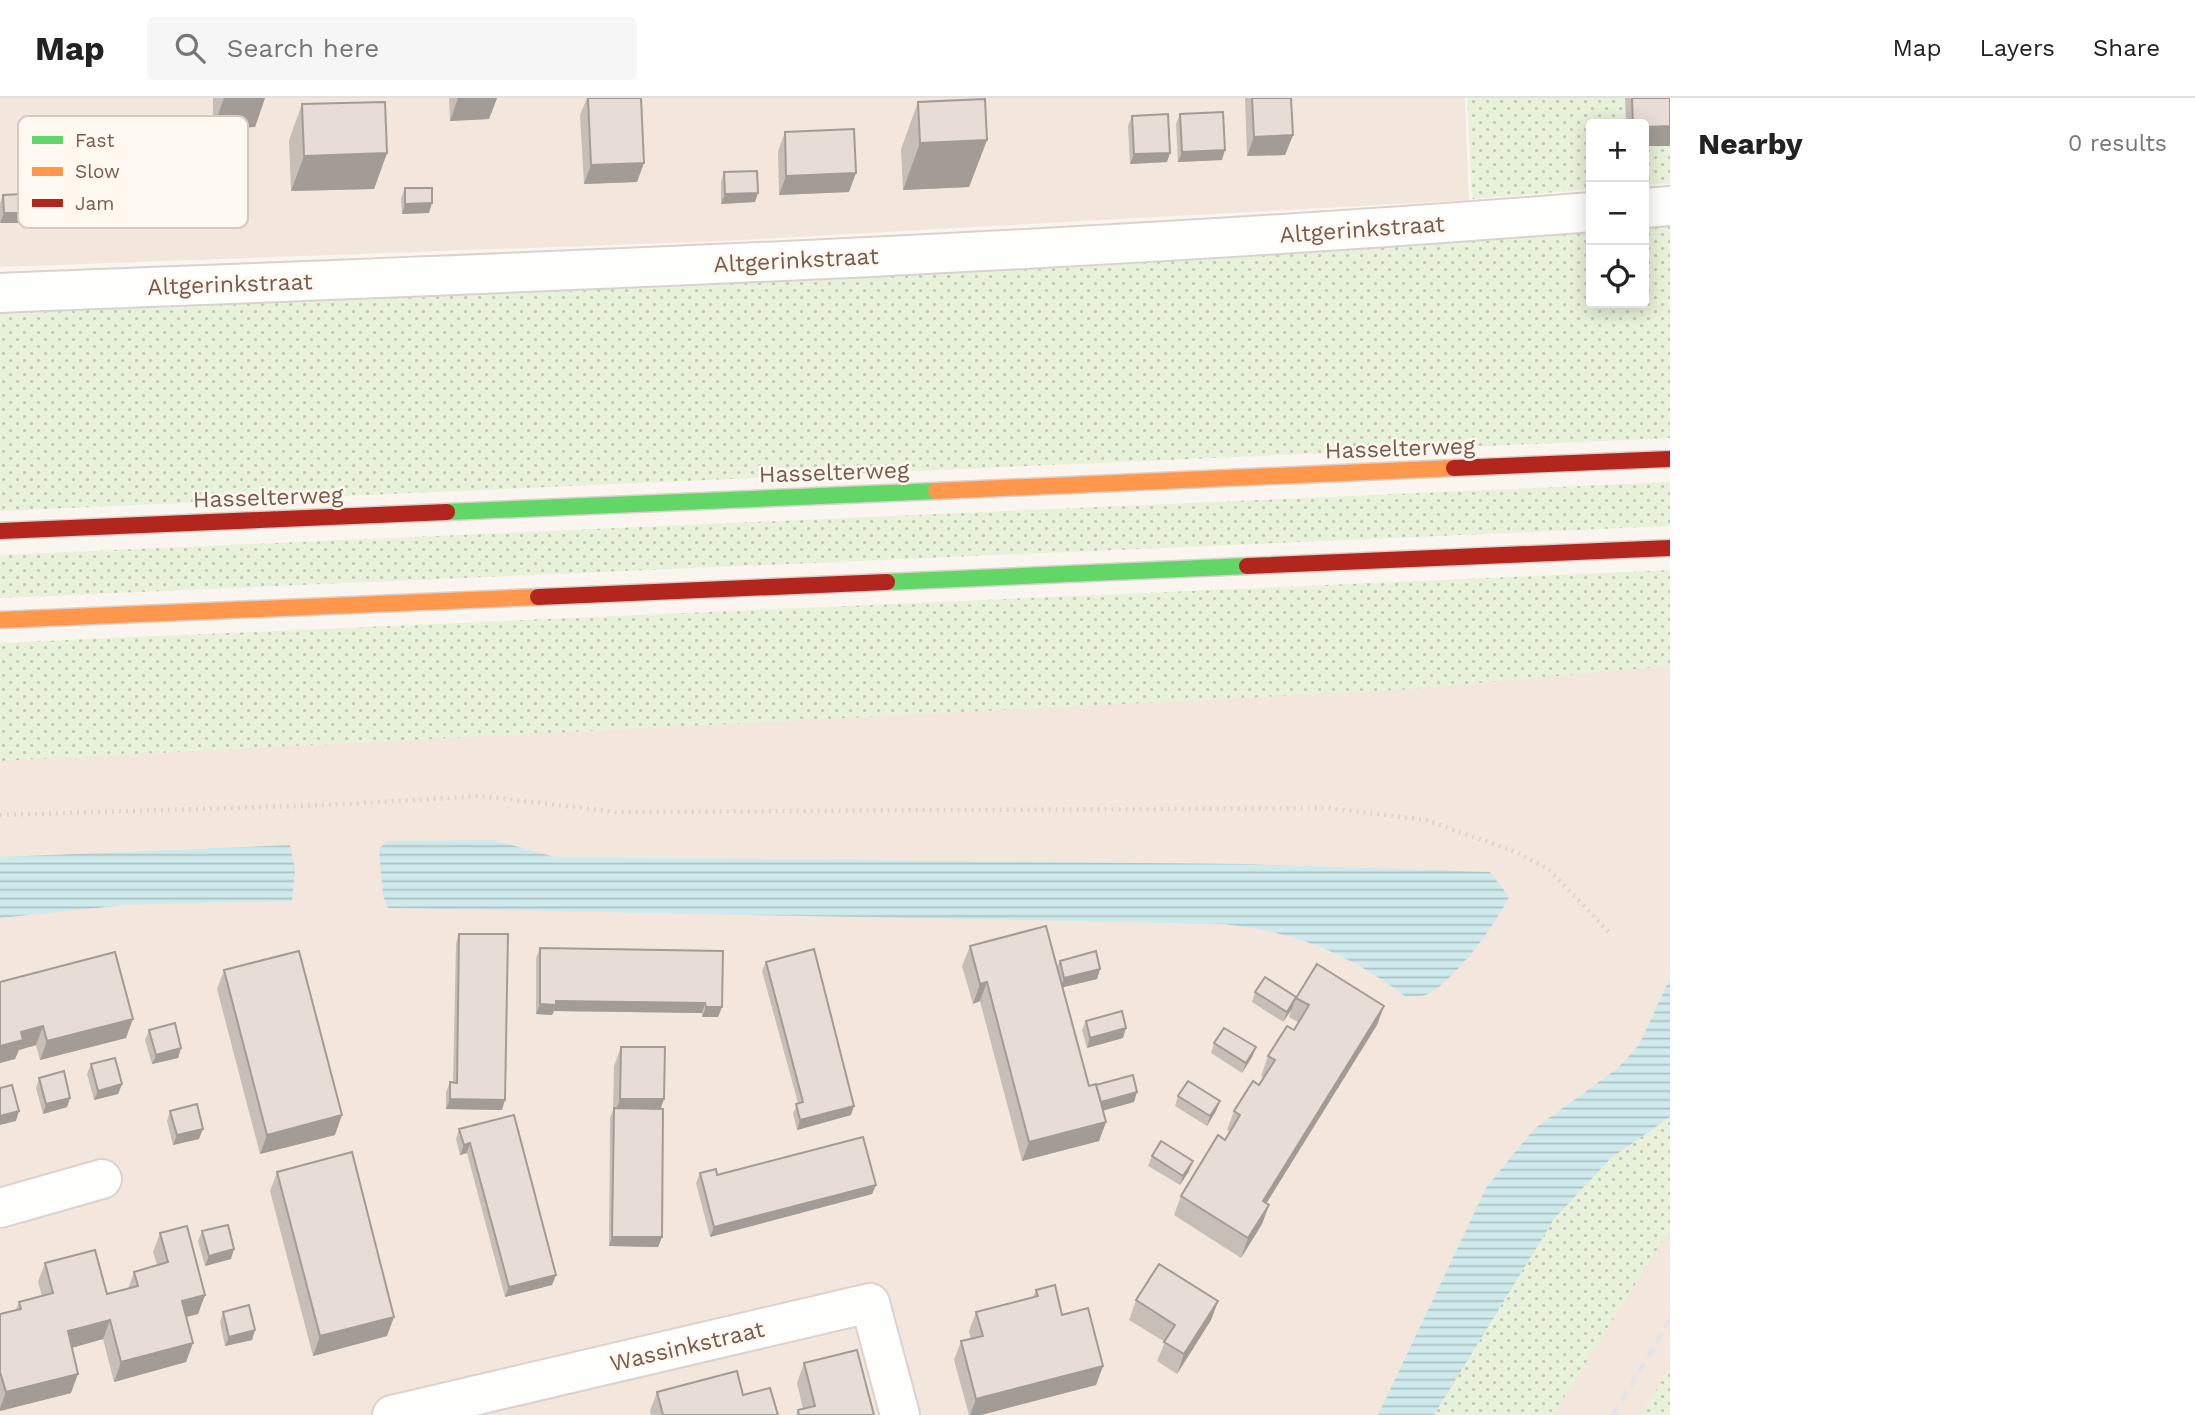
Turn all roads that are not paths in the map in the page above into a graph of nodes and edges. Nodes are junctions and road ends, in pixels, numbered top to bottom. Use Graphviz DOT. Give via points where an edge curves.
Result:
graph roads {
  1 [pos="1670,205"];
  2 [pos="1649,207"];
  3 [pos="1586,212"];
  4 [pos="0,293"];
  5 [pos="1670,459"];
  6 [pos="0,531"];
  7 [pos="1670,548"];
  8 [pos="0,620"];
  9 [pos="102,1179"];
  10 [pos="0,1208"];
  11 [pos="392,1415"];
  12 [pos="900,1415"];
  1 -- 2 [label="street"];
  3 -- 4 [label="street, Altgerinkstraat" via="1286,236"];
  5 -- 6 [label="main road, Hasselterweg"];
  7 -- 8 [label="main road"];
  9 -- 10 [label="street"];
  11 -- 12 [label="street, Wassinkstraat" via="870,1303"];
}
